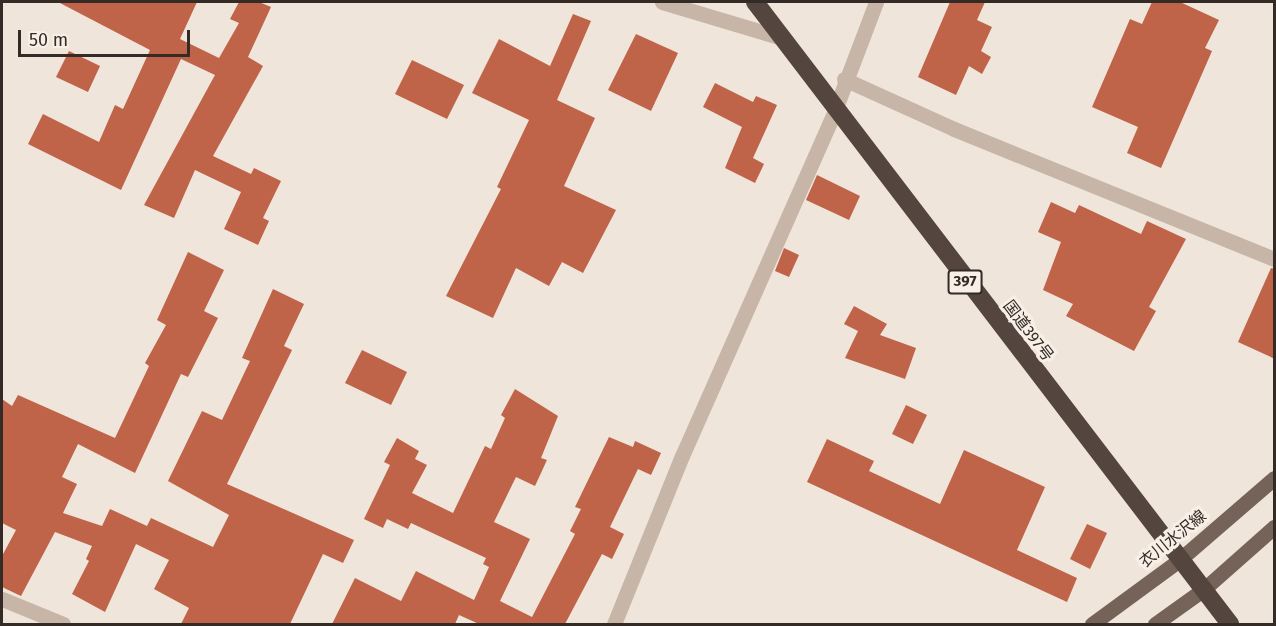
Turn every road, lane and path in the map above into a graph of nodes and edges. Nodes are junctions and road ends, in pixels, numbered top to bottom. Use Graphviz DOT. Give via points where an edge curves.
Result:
graph roads {
  1 [pos="662,2"];
  2 [pos="755,2"];
  3 [pos="876,2"];
  4 [pos="782,38"];
  5 [pos="844,79"];
  6 [pos="835,110"];
  7 [pos="1275,260"];
  8 [pos="1275,478"];
  9 [pos="1275,527"];
  10 [pos="1178,561"];
  11 [pos="1204,590"];
  12 [pos="2,599"];
  13 [pos="63,624"];
  14 [pos="614,624"];
  15 [pos="1092,624"];
  16 [pos="1155,624"];
  17 [pos="1230,624"];
  1 -- 4 [label="street"];
  2 -- 4 [label="highway, 国道397号 / 397"];
  3 -- 5 [label="street"];
  4 -- 6 [label="highway, 国道397号 / 397"];
  5 -- 6 [label="street"];
  5 -- 7 [label="street" via="954,129"];
  6 -- 10 [label="highway, 国道397号 / 397"];
  6 -- 14 [label="street" via="682,456"];
  8 -- 10 [label="main road, 衣川水沢線"];
  9 -- 11 [label="main road"];
  10 -- 11 [label="highway, 国道397号 / 397"];
  10 -- 15 [label="main road, 衣川水沢線"];
  11 -- 16 [label="main road"];
  11 -- 17 [label="highway, 国道397号 / 397"];
  12 -- 13 [label="street"];
}
